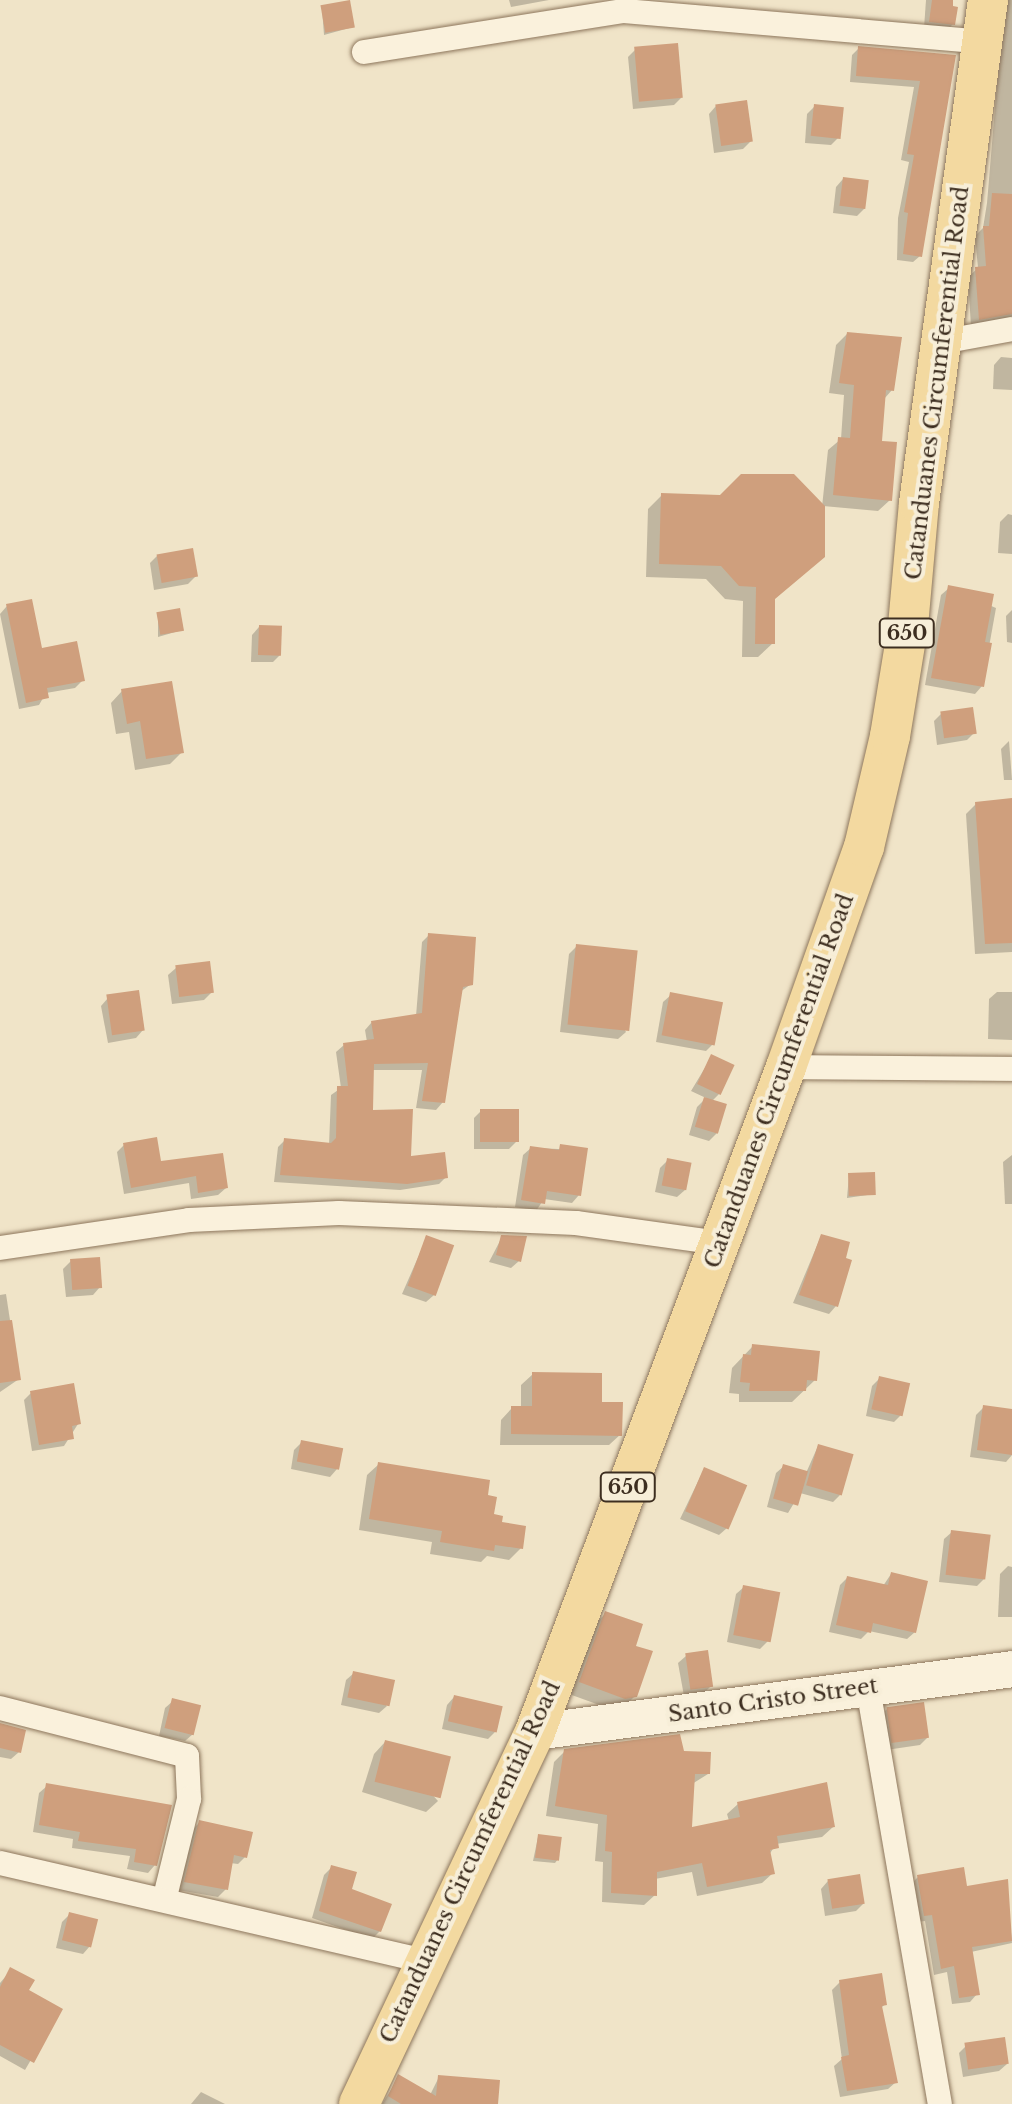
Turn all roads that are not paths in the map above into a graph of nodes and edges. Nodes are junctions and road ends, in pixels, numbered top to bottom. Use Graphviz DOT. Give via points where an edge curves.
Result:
graph roads {
  1 [pos="988,0"];
  2 [pos="982,42"];
  3 [pos="364,52"];
  4 [pos="1012,329"];
  5 [pos="941,342"];
  6 [pos="786,1067"];
  7 [pos="1012,1069"];
  8 [pos="721,1243"];
  9 [pos="0,1248"];
  10 [pos="1012,1669"];
  11 [pos="868,1688"];
  12 [pos="0,1708"];
  13 [pos="535,1732"];
  14 [pos="0,1863"];
  15 [pos="165,1897"];
  16 [pos="426,1961"];
  17 [pos="359,2104"];
  18 [pos="940,2104"];
  1 -- 2 [label="main road, Catanduanes Circumferential Road / 650"];
  2 -- 3 [label="street" via="624,11"];
  2 -- 5 [label="main road, Catanduanes Circumferential Road / 650"];
  4 -- 5 [label="street"];
  5 -- 6 [label="main road, Catanduanes Circumferential Road / 650" via="890,736 864,847"];
  6 -- 7 [label="street"];
  6 -- 8 [label="main road, Catanduanes Circumferential Road / 650"];
  8 -- 9 [label="street" via="576,1223 339,1213 189,1220"];
  8 -- 13 [label="main road, Catanduanes Circumferential Road / 650"];
  10 -- 11 [label="street, Santo Cristo Street"];
  11 -- 13 [label="street, Santo Cristo Street"];
  11 -- 18 [label="street"];
  12 -- 15 [label="street" via="187,1756 189,1799"];
  13 -- 16 [label="main road, Catanduanes Circumferential Road / 650"];
  14 -- 15 [label="street"];
  15 -- 16 [label="street"];
  16 -- 17 [label="main road, Catanduanes Circumferential Road / 650"];
}
